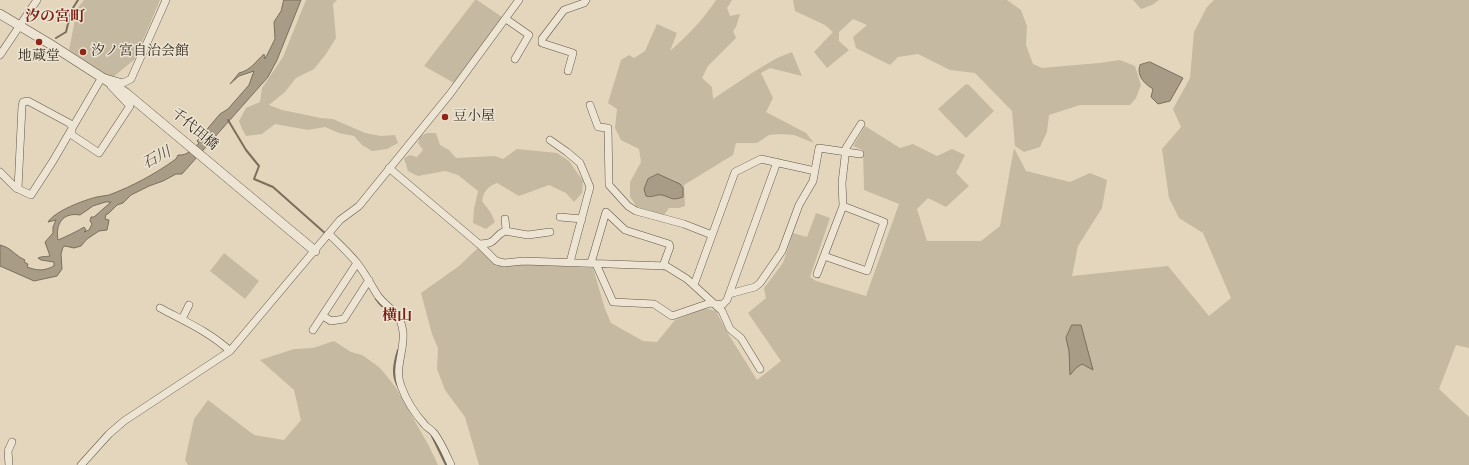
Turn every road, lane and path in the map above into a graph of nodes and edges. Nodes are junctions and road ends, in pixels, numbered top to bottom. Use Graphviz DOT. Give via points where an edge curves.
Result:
graph roads {
  1 [pos="37,0"];
  2 [pos="166,0"];
  3 [pos="519,0"];
  4 [pos="586,0"];
  5 [pos="0,14"];
  6 [pos="506,19"];
  7 [pos="19,26"];
  8 [pos="0,55"];
  9 [pos="515,59"];
  10 [pos="568,71"];
  11 [pos="105,80"];
  12 [pos="590,106"];
  13 [pos="861,124"];
  14 [pos="72,126"];
  15 [pos="550,140"];
  16 [pos="846,152"];
  17 [pos="860,154"];
  18 [pos="777,162"];
  19 [pos="389,168"];
  20 [pos="815,171"];
  21 [pos="0,173"];
  22 [pos="18,189"];
  23 [pos="843,206"];
  24 [pos="560,216"];
  25 [pos="505,219"];
  26 [pos="582,219"];
  27 [pos="505,231"];
  28 [pos="550,232"];
  29 [pos="329,234"];
  30 [pos="712,234"];
  31 [pos="480,244"];
  32 [pos="315,251"];
  33 [pos="824,256"];
  34 [pos="570,262"];
  35 [pos="357,263"];
  36 [pos="593,263"];
  37 [pos="663,266"];
  38 [pos="817,274"];
  39 [pos="369,280"];
  40 [pos="694,285"];
  41 [pos="728,294"];
  42 [pos="715,304"];
  43 [pos="189,305"];
  44 [pos="160,308"];
  45 [pos="323,316"];
  46 [pos="182,320"];
  47 [pos="313,330"];
  48 [pos="230,351"];
  49 [pos="760,369"];
  50 [pos="12,442"];
  51 [pos="9,465"];
  52 [pos="81,465"];
  53 [pos="451,465"];
  1 -- 7 [label="street"];
  2 -- 11 [label="street" via="130,79 123,83"];
  3 -- 6 [label="street"];
  4 -- 10 [label="street" via="564,10 542,39 542,43 573,53"];
  5 -- 7 [label="street, 千代田橋"];
  6 -- 9 [label="street" via="529,35"];
  6 -- 19 [label="street" via="450,94"];
  7 -- 8 [label="street"];
  7 -- 11 [label="street, 千代田橋"];
  11 -- 14 [label="street"];
  11 -- 14 [label="street" via="130,106 99,153 72,135"];
  11 -- 32 [label="street, 千代田橋" via="145,107"];
  12 -- 30 [label="street" via="598,127 608,128 609,185 628,206"];
  13 -- 16 [label="street"];
  14 -- 22 [label="street" via="31,195"];
  14 -- 22 [label="street" via="28,101 24,102"];
  15 -- 26 [label="street" via="580,163 586,176 590,187"];
  16 -- 17 [label="street"];
  16 -- 20 [label="street" via="819,148"];
  16 -- 23 [label="street" via="842,183"];
  18 -- 20 [label="street"];
  18 -- 30 [label="street" via="761,159 735,172"];
  18 -- 41 [label="street"];
  19 -- 29 [label="street" via="359,206 340,220"];
  19 -- 31 [label="street"];
  20 -- 41 [label="street" via="782,251 755,287"];
  21 -- 22 [label="street"];
  23 -- 33 [label="street"];
  23 -- 33 [label="street" via="884,222 867,271"];
  24 -- 26 [label="street"];
  25 -- 27 [label="street"];
  26 -- 34 [label="street"];
  27 -- 28 [label="street" via="528,235"];
  27 -- 31 [label="street" via="493,242"];
  29 -- 32 [label="street"];
  29 -- 35 [label="street"];
  30 -- 40 [label="street"];
  31 -- 34 [label="street" via="496,261 504,263 524,260"];
  32 -- 48 [label="street"];
  33 -- 38 [label="street"];
  34 -- 36 [label="street"];
  35 -- 39 [label="street"];
  35 -- 45 [label="street"];
  36 -- 37 [label="street"];
  36 -- 37 [label="street" via="606,212 625,230 669,244 670,248"];
  36 -- 42 [label="street" via="613,302 654,304 672,316 710,303"];
  37 -- 40 [label="street"];
  39 -- 45 [label="street" via="344,319 331,321"];
  39 -- 53 [label="street" via="378,295 398,313 401,322 403,349 398,370 401,386 412,407 439,439"];
  40 -- 42 [label="street"];
  41 -- 42 [label="street" via="722,305"];
  42 -- 49 [label="street" via="722,311 730,329 741,338"];
  43 -- 46 [label="street"];
  44 -- 46 [label="street"];
  45 -- 47 [label="street"];
  46 -- 48 [label="street"];
  48 -- 52 [label="street" via="124,420"];
  50 -- 51 [label="street" via="8,451"];
}
